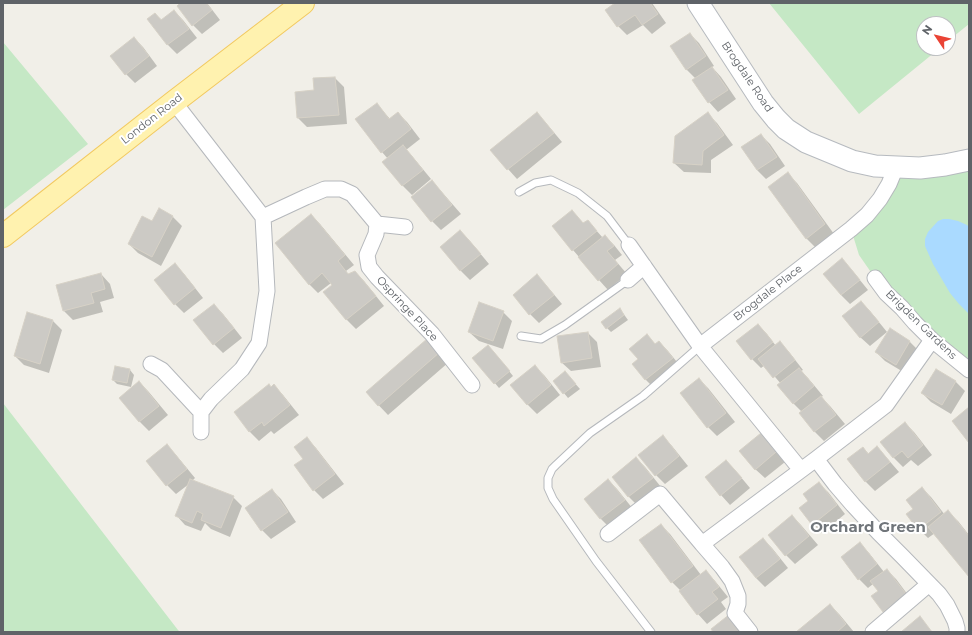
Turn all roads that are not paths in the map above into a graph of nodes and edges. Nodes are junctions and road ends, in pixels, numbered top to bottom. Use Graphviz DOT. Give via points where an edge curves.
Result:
graph roads {
  1 [pos="303,3"];
  2 [pos="698,3"];
  3 [pos="174,102"];
  4 [pos="969,160"];
  5 [pos="896,167"];
  6 [pos="519,192"];
  7 [pos="263,217"];
  8 [pos="377,224"];
  9 [pos="405,227"];
  10 [pos="3,236"];
  11 [pos="629,245"];
  12 [pos="644,266"];
  13 [pos="875,278"];
  14 [pos="628,280"];
  15 [pos="521,336"];
  16 [pos="932,340"];
  17 [pos="700,346"];
  18 [pos="151,364"];
  19 [pos="969,370"];
  20 [pos="472,386"];
  21 [pos="201,412"];
  22 [pos="201,432"];
  23 [pos="816,459"];
  24 [pos="801,470"];
  25 [pos="608,534"];
  26 [pos="702,544"];
  27 [pos="929,584"];
  28 [pos="648,631"];
  29 [pos="750,632"];
  30 [pos="873,632"];
  31 [pos="957,632"];
  1 -- 3 [label="main road, London Road"];
  2 -- 5 [label="street, Brogdale Road" via="763,103 786,129 806,142 852,161"];
  3 -- 7 [label="street"];
  3 -- 10 [label="main road, London Road"];
  4 -- 5 [label="street, Brogdale Road" via="926,167"];
  5 -- 17 [label="street, Brogdale Place" via="880,199 867,215"];
  6 -- 11 [label="lane" via="535,183 551,180 578,193 607,216"];
  7 -- 8 [label="street" via="324,189 341,189 352,194"];
  7 -- 21 [label="street" via="267,291 259,343 242,369"];
  8 -- 9 [label="street"];
  8 -- 20 [label="street, Ospringe Place" via="376,234 367,255 369,267 432,334"];
  11 -- 12 [label="street"];
  12 -- 14 [label="street"];
  12 -- 17 [label="street"];
  13 -- 16 [label="street, Brigden Gardens" via="886,293"];
  14 -- 15 [label="lane" via="541,339"];
  16 -- 19 [label="street, Brigden Gardens"];
  16 -- 23 [label="street" via="886,405"];
  17 -- 24 [label="street"];
  17 -- 28 [label="lane" via="643,396 590,433 556,464 548,478 548,488 553,499"];
  18 -- 21 [label="street" via="162,370"];
  21 -- 22 [label="street"];
  23 -- 24 [label="street"];
  23 -- 27 [label="street" via="863,516"];
  24 -- 26 [label="street"];
  25 -- 26 [label="street" via="660,494"];
  26 -- 29 [label="street" via="734,584 738,596 735,613"];
  27 -- 30 [label="street"];
  27 -- 31 [label="street" via="947,605"];
}
